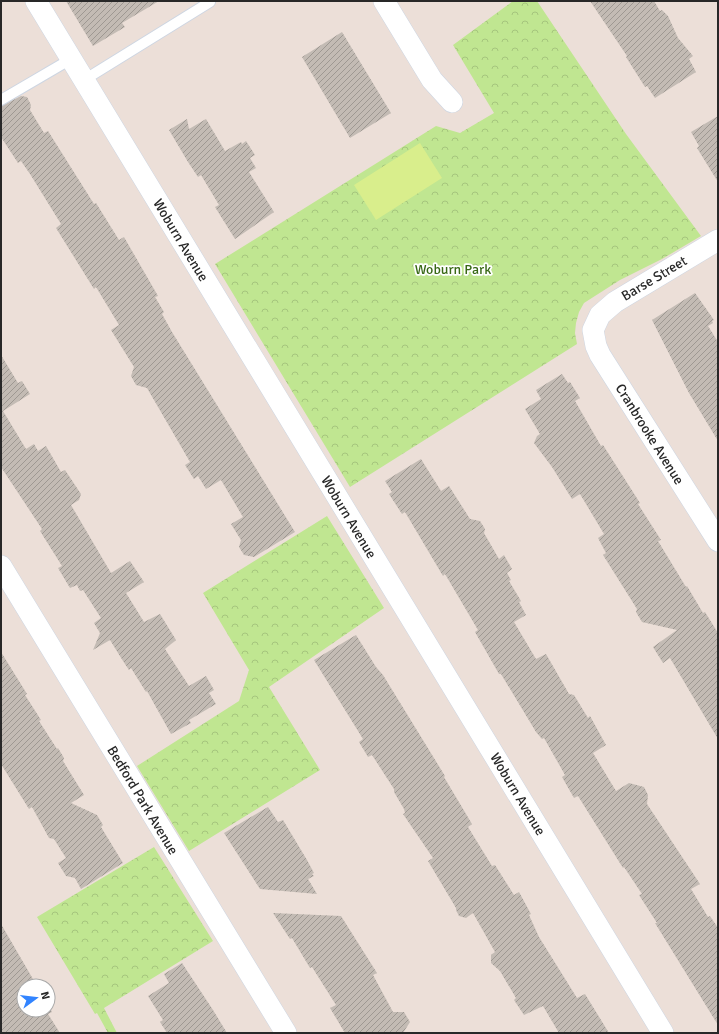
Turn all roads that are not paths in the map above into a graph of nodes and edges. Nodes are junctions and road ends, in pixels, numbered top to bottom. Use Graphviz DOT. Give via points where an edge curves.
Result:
graph roads {
  1 [pos="36,1"];
  2 [pos="384,1"];
  3 [pos="210,2"];
  4 [pos="71,59"];
  5 [pos="84,80"];
  6 [pos="1,100"];
  7 [pos="452,102"];
  8 [pos="718,240"];
  9 [pos="596,323"];
  10 [pos="718,541"];
  11 [pos="1,566"];
  12 [pos="286,1033"];
  13 [pos="663,1033"];
  1 -- 4 [label="street, Woburn Avenue"];
  2 -- 7 [label="street" via="432,80"];
  3 -- 5 [label="lane"];
  4 -- 5 [label="street, Woburn Avenue"];
  4 -- 6 [label="lane"];
  5 -- 13 [label="street, Woburn Avenue"];
  8 -- 9 [label="street, Barse Street" via="615,302 600,315"];
  9 -- 10 [label="street, Cranbrooke Avenue" via="594,334 600,355"];
  11 -- 12 [label="street, Bedford Park Avenue"];
}
